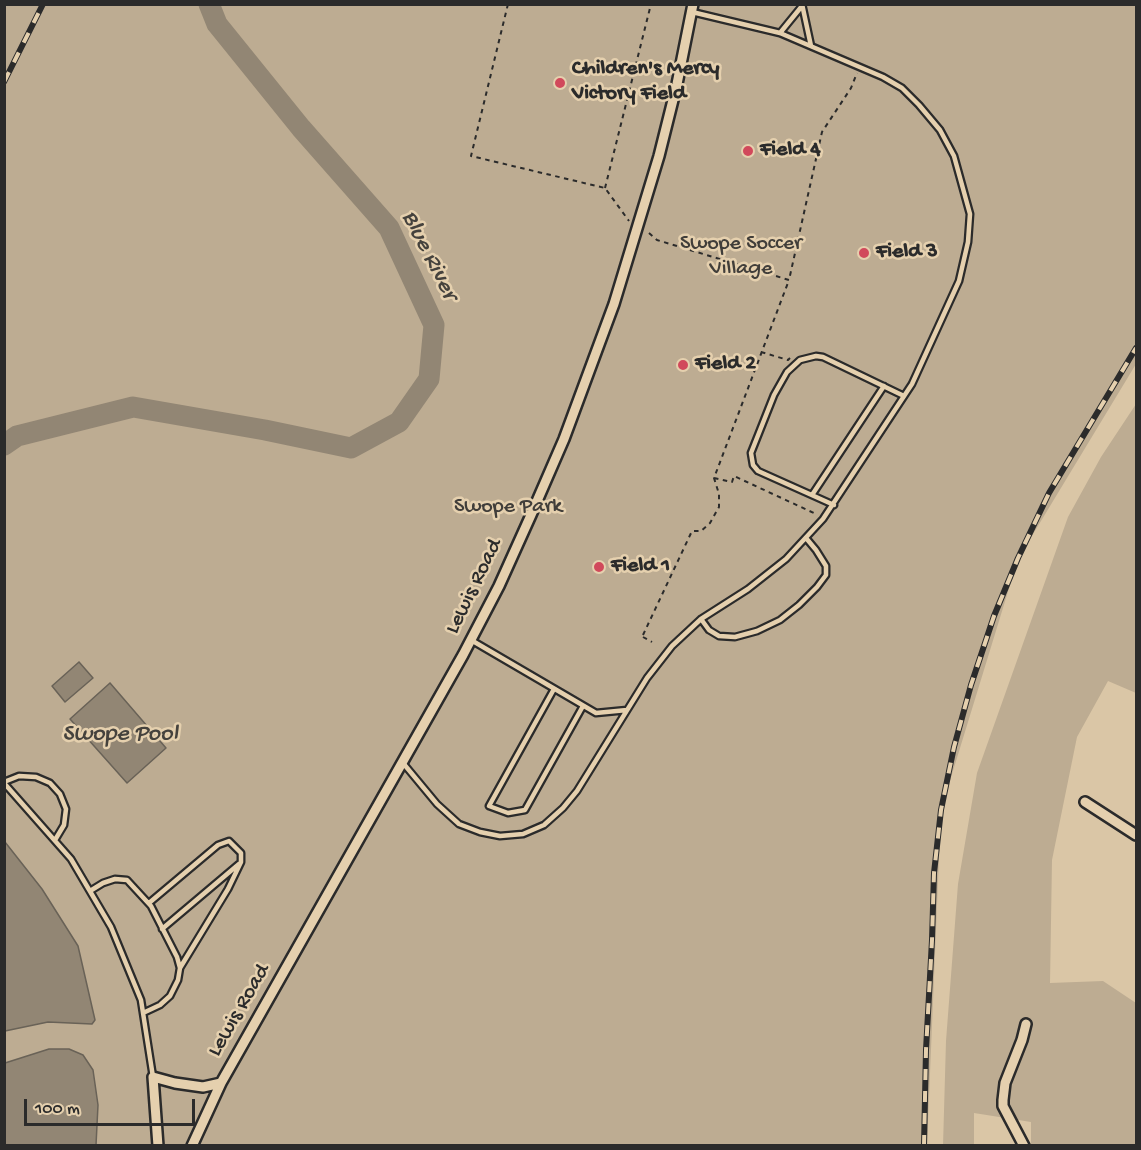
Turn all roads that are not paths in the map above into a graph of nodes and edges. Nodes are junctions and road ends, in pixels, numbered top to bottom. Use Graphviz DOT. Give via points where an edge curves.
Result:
graph roads {
  1 [pos="802,5"];
  2 [pos="693,8"];
  3 [pos="780,33"];
  4 [pos="811,46"];
  5 [pos="884,386"];
  6 [pos="904,396"];
  7 [pos="812,495"];
  8 [pos="834,505"];
  9 [pos="806,538"];
  10 [pos="701,619"];
  11 [pos="471,640"];
  12 [pos="554,689"];
  13 [pos="583,706"];
  14 [pos="627,710"];
  15 [pos="403,763"];
  16 [pos="4,783"];
  17 [pos="1085,802"];
  18 [pos="1137,835"];
  19 [pos="55,840"];
  20 [pos="242,862"];
  21 [pos="90,891"];
  22 [pos="148,903"];
  23 [pos="162,928"];
  24 [pos="180,968"];
  25 [pos="143,1013"];
  26 [pos="1026,1024"];
  27 [pos="153,1077"];
  28 [pos="221,1083"];
  29 [pos="158,1146"];
  30 [pos="192,1146"];
  31 [pos="1024,1146"];
  1 -- 3 [label="lane"];
  1 -- 4 [label="lane"];
  2 -- 3 [label="lane"];
  2 -- 11 [label="street, Lewis Road" via="659,156 614,304 564,439"];
  3 -- 4 [label="lane"];
  4 -- 6 [label="lane" via="902,88 940,130 962,181 970,214 959,280"];
  5 -- 6 [label="lane"];
  5 -- 7 [label="lane"];
  5 -- 7 [label="lane" via="816,356 800,360 787,372 774,395 751,459 758,471"];
  6 -- 8 [label="lane"];
  7 -- 8 [label="lane"];
  8 -- 9 [label="lane"];
  9 -- 10 [label="lane" via="763,577"];
  9 -- 10 [label="lane" via="826,566 826,575 793,610 757,631 729,638 710,630"];
  10 -- 14 [label="lane" via="672,646"];
  11 -- 12 [label="lane"];
  11 -- 15 [label="street, Lewis Road"];
  12 -- 13 [label="lane"];
  12 -- 13 [label="lane" via="489,806 508,813 525,810"];
  13 -- 14 [label="lane" via="596,713"];
  14 -- 15 [label="lane" via="563,808 544,825 523,834 500,836 459,824 436,804"];
  15 -- 28 [label="street, Lewis Road"];
  16 -- 19 [label="lane"];
  16 -- 19 [label="lane" via="19,776 36,777 50,783 60,794 66,809 64,825"];
  17 -- 18 [label="street"];
  19 -- 21 [label="lane"];
  20 -- 22 [label="lane" via="241,853 229,841 218,845"];
  20 -- 23 [label="lane"];
  20 -- 24 [label="lane"];
  21 -- 22 [label="lane" via="115,879 127,880"];
  21 -- 25 [label="lane" via="111,927"];
  22 -- 23 [label="lane"];
  23 -- 24 [label="lane"];
  24 -- 25 [label="lane" via="170,996"];
  25 -- 27 [label="lane"];
  26 -- 31 [label="street" via="1005,1083 1003,1100"];
  27 -- 28 [label="street" via="203,1087"];
  27 -- 29 [label="street"];
  28 -- 30 [label="street, Lewis Road"];
}
